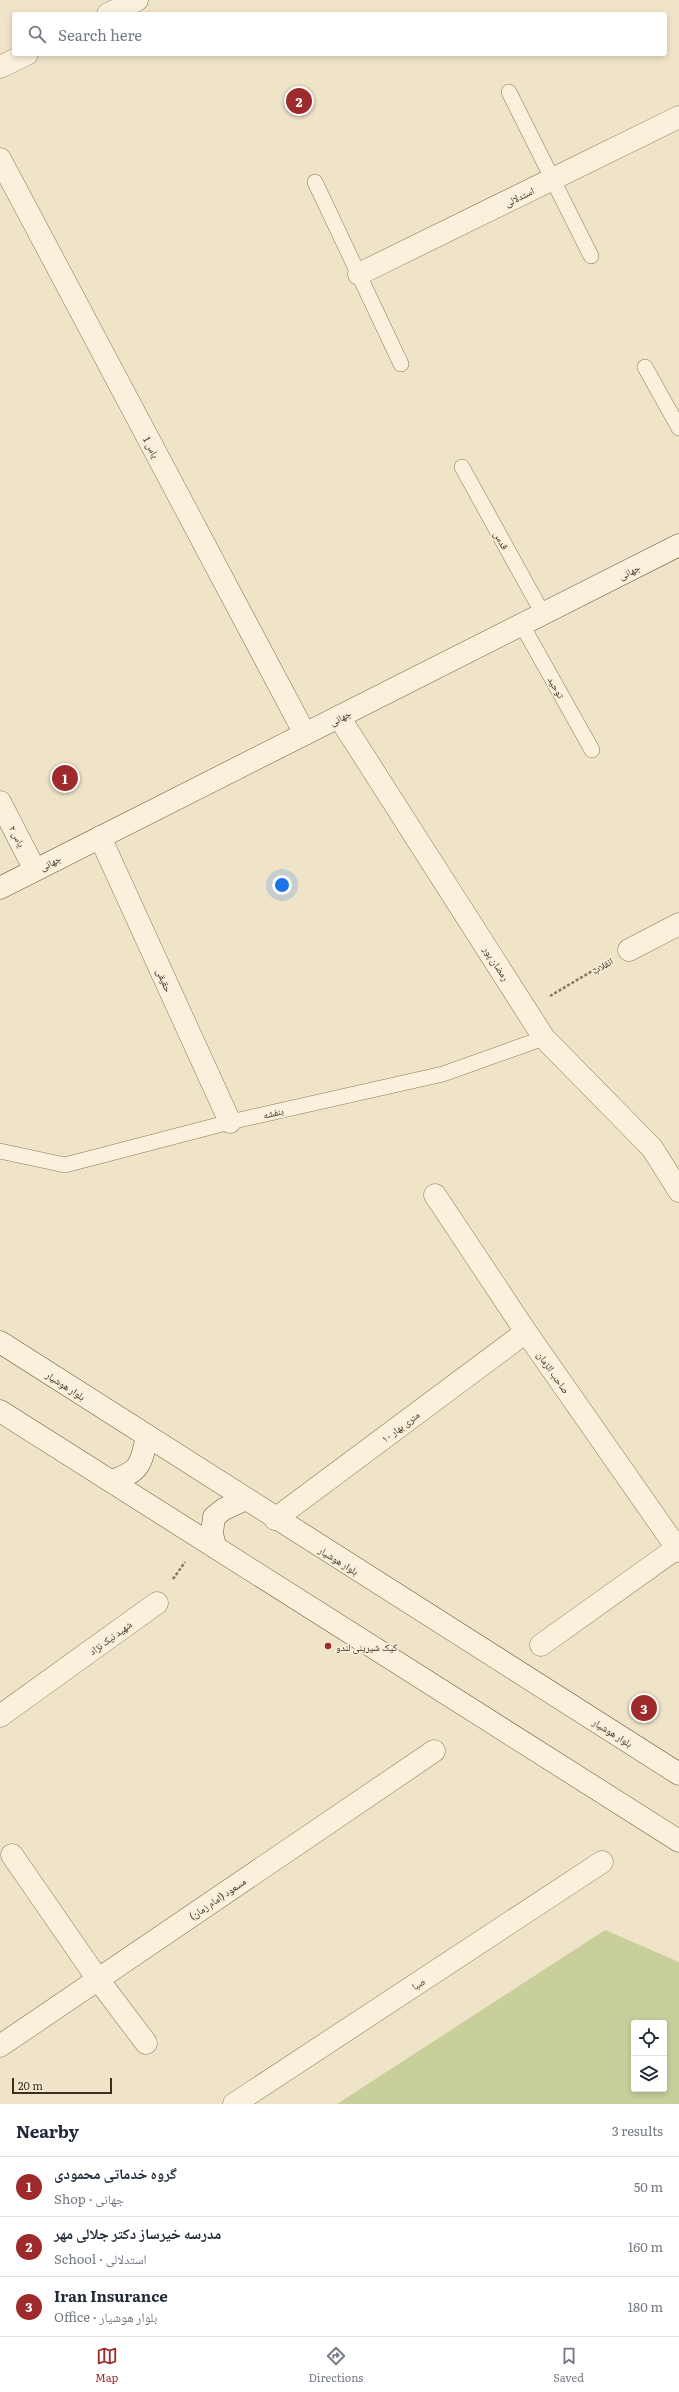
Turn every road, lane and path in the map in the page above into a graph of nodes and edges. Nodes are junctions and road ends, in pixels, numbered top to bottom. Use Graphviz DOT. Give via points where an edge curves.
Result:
graph roads {
  1 [pos="136,0"];
  2 [pos="112,12"];
  3 [pos="23,56"];
  4 [pos="0,67"];
  5 [pos="509,92"];
  6 [pos="679,117"];
  7 [pos="0,159"];
  8 [pos="552,180"];
  9 [pos="314,182"];
  10 [pos="591,256"];
  11 [pos="358,274"];
  12 [pos="401,364"];
  13 [pos="645,367"];
  14 [pos="679,428"];
  15 [pos="462,467"];
  16 [pos="679,545"];
  17 [pos="543,614"];
  18 [pos="522,625"];
  19 [pos="339,717"];
  20 [pos="305,734"];
  21 [pos="592,750"];
  22 [pos="0,802"];
  23 [pos="100,837"];
  24 [pos="35,870"];
  25 [pos="0,888"];
  26 [pos="679,924"];
  27 [pos="629,950"];
  28 [pos="526,1009"];
  29 [pos="544,1038"];
  30 [pos="230,1122"];
  31 [pos="0,1150"];
  32 [pos="679,1191"];
  33 [pos="435,1194"];
  34 [pos="526,1332"];
  35 [pos="0,1342"];
  36 [pos="0,1411"];
  37 [pos="146,1436"];
  38 [pos="111,1481"];
  39 [pos="246,1499"];
  40 [pos="275,1519"];
  41 [pos="208,1543"];
  42 [pos="678,1550"];
  43 [pos="157,1603"];
  44 [pos="541,1645"];
  45 [pos="0,1716"];
  46 [pos="434,1751"];
  47 [pos="679,1774"];
  48 [pos="679,1841"];
  49 [pos="12,1856"];
  50 [pos="602,1862"];
  51 [pos="97,1978"];
  52 [pos="146,2043"];
  53 [pos="0,2046"];
  54 [pos="234,2104"];
  1 -- 2 [label="street"];
  3 -- 4 [label="street"];
  5 -- 8 [label="lane"];
  6 -- 8 [label="street, استدلالی"];
  7 -- 20 [label="street, یاس 1"];
  8 -- 10 [label="lane"];
  8 -- 11 [label="street, استدلالی"];
  9 -- 11 [label="lane"];
  11 -- 12 [label="lane"];
  13 -- 14 [label="lane"];
  15 -- 17 [label="lane, قدس"];
  16 -- 17 [label="street, جهانی"];
  17 -- 18 [label="street, جهانی"];
  18 -- 19 [label="street, جهانی"];
  18 -- 21 [label="lane, توحید"];
  19 -- 20 [label="street, جهانی"];
  19 -- 28 [label="street, رمضان پور"];
  20 -- 23 [label="street, جهانی"];
  22 -- 24 [label="street, یاس ۲"];
  23 -- 24 [label="street, جهانی"];
  23 -- 30 [label="street, حقیقی"];
  24 -- 25 [label="street, جهانی"];
  26 -- 27 [label="street"];
  27 -- 28 [label="path, انقلاب"];
  28 -- 29 [label="street, رمضان پور"];
  29 -- 30 [label="lane, بنفشه" via="443,1074"];
  29 -- 32 [label="street, رمضان پور" via="652,1148"];
  30 -- 31 [label="lane, بنفشه" via="65,1164"];
  33 -- 34 [label="street, صاحب الزمان"];
  34 -- 40 [label="street, ۱۰ متری بهار"];
  34 -- 42 [label="street, صاحب الزمان"];
  35 -- 37 [label="street, بلوار هوشیار"];
  36 -- 38 [label="street"];
  37 -- 38 [label="street" via="138,1467 126,1476"];
  37 -- 39 [label="street, بلوار هوشیار"];
  38 -- 41 [label="street"];
  39 -- 40 [label="street, بلوار هوشیار"];
  39 -- 41 [label="street" via="224,1509 214,1518"];
  40 -- 47 [label="street, بلوار هوشیار"];
  41 -- 43 [label="path"];
  41 -- 48 [label="street"];
  42 -- 44 [label="street, صاحب الزمان"];
  43 -- 45 [label="street, شهید نیک نژاد"];
  46 -- 51 [label="street, مسعود (امام زمان)"];
  49 -- 51 [label="street"];
  50 -- 54 [label="street, صبا"];
  51 -- 52 [label="street"];
  51 -- 53 [label="street, مسعود (امام زمان)"];
}
